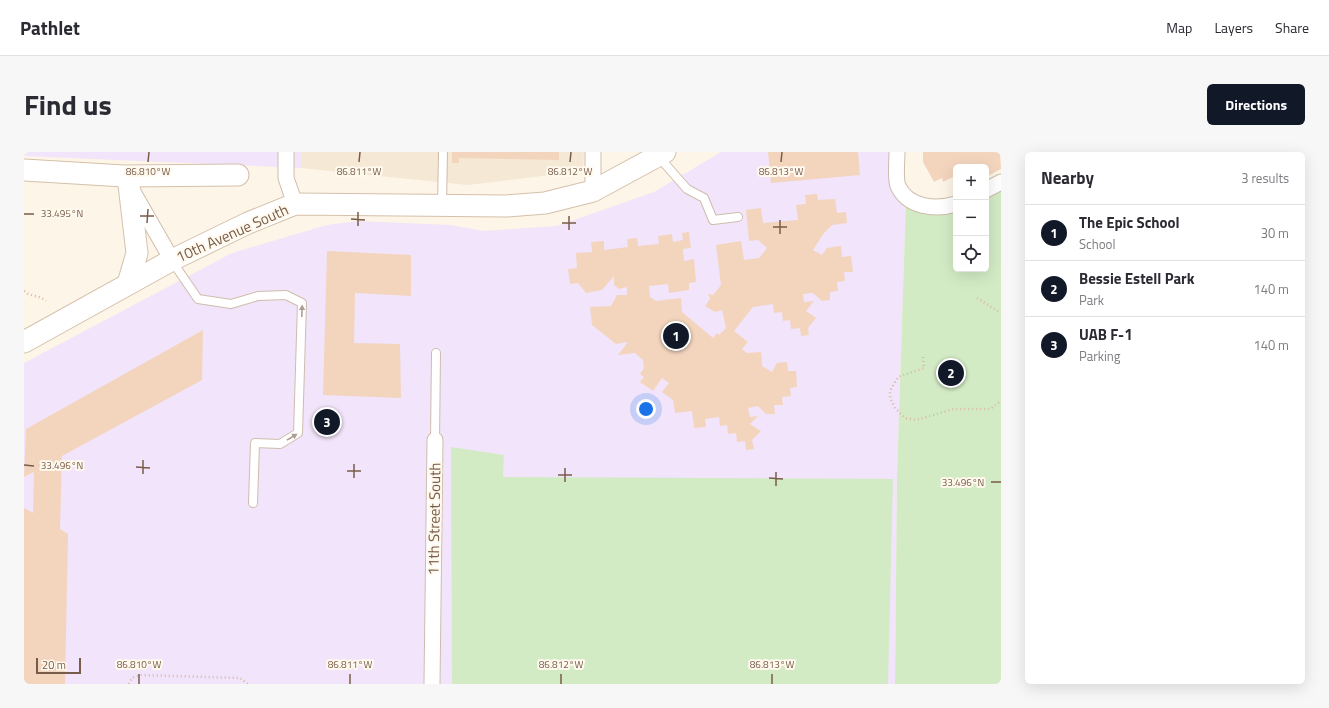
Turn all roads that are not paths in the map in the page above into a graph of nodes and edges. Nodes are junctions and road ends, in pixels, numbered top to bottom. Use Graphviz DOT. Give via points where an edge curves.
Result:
graph roads {
  1 [pos="286,152"];
  2 [pos="443,152"];
  3 [pos="593,152"];
  4 [pos="897,152"];
  5 [pos="661,154"];
  6 [pos="24,170"];
  7 [pos="238,175"];
  8 [pos="126,181"];
  9 [pos="1001,182"];
  10 [pos="989,188"];
  11 [pos="593,191"];
  12 [pos="295,204"];
  13 [pos="442,205"];
  14 [pos="953,205"];
  15 [pos="738,218"];
  16 [pos="172,260"];
  17 [pos="128,284"];
  18 [pos="24,342"];
  19 [pos="436,353"];
  20 [pos="435,440"];
  21 [pos="253,503"];
  22 [pos="432,684"];
  1 -- 12 [label="street" via="286,178"];
  2 -- 13 [label="lane"];
  3 -- 11 [label="street"];
  4 -- 14 [label="street" via="898,185 906,199 930,207"];
  5 -- 11 [label="street, 10th Avenue South"];
  5 -- 15 [label="lane" via="687,189 704,198 713,220"];
  6 -- 8 [label="street"];
  7 -- 8 [label="street"];
  8 -- 16 [label="street"];
  8 -- 17 [label="street" via="137,253"];
  9 -- 10 [label="street"];
  11 -- 13 [label="street, 10th Avenue South" via="545,203 506,206"];
  12 -- 13 [label="street, 10th Avenue South"];
  12 -- 16 [label="street, 10th Avenue South" via="248,223"];
  16 -- 17 [label="street, 10th Avenue South"];
  21 -- 16 [label="lane, one-way" via="255,443 280,444 298,433 302,303 286,295 258,296 231,304 198,299"];
  17 -- 18 [label="street, 10th Avenue South"];
  19 -- 20 [label="lane, 11th Street South"];
  20 -- 22 [label="street, 11th Street South"];
}
